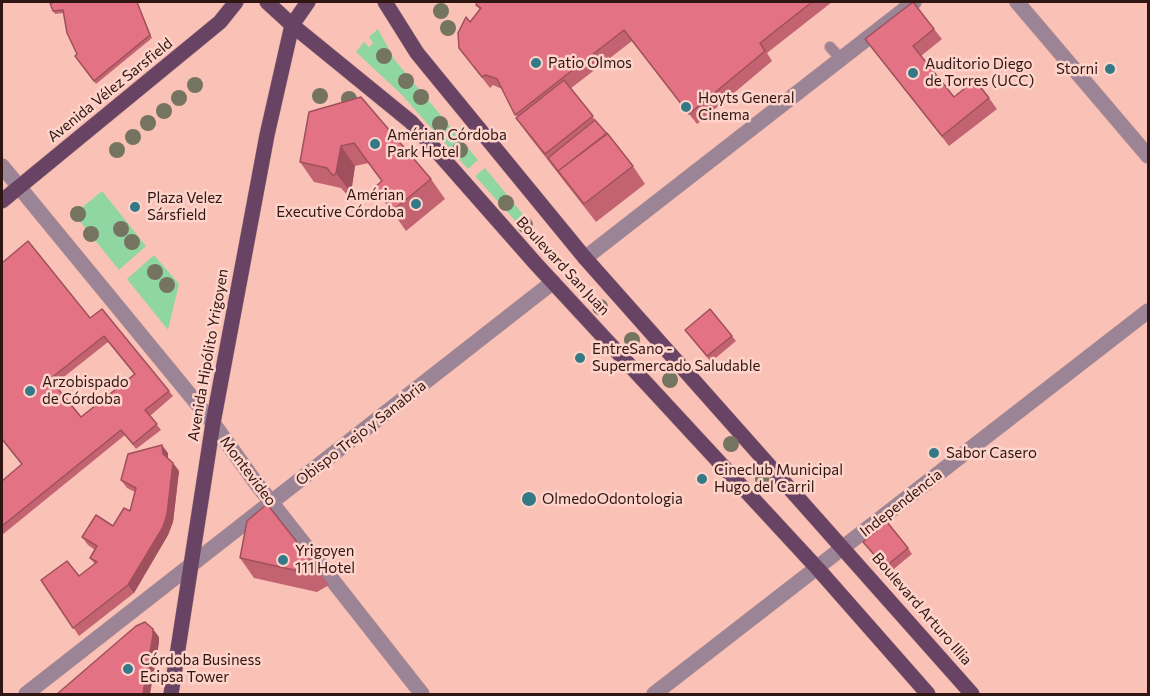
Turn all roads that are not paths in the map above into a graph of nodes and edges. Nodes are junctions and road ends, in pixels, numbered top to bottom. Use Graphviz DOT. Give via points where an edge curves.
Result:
graph roads {
  1 [pos="236,2"];
  2 [pos="267,2"];
  3 [pos="308,2"];
  4 [pos="385,2"];
  5 [pos="914,2"];
  6 [pos="1017,2"];
  7 [pos="292,25"];
  8 [pos="830,47"];
  9 [pos="841,59"];
  10 [pos="1149,156"];
  11 [pos="2,166"];
  12 [pos="19,188"];
  13 [pos="2,201"];
  14 [pos="585,258"];
  15 [pos="553,282"];
  16 [pos="1149,311"];
  17 [pos="213,423"];
  18 [pos="272,503"];
  19 [pos="844,547"];
  20 [pos="193,563"];
  21 [pos="818,569"];
  22 [pos="26,694"];
  23 [pos="171,694"];
  24 [pos="422,694"];
  25 [pos="654,694"];
  26 [pos="928,694"];
  27 [pos="972,694"];
  1 -- 12 [label="main road, Avenida Vélez Sarsfield" via="220,22"];
  2 -- 7 [label="main road, Boulevard San Juan"];
  3 -- 7 [label="main road"];
  4 -- 14 [label="main road, Boulevard San Juan" via="417,53"];
  5 -- 9 [label="street"];
  6 -- 10 [label="street"];
  7 -- 15 [label="main road, Boulevard San Juan" via="411,122"];
  7 -- 17 [label="main road, Avenida Hipólito Yrigoyen" via="267,135"];
  8 -- 9 [label="lane"];
  9 -- 14 [label="street"];
  11 -- 12 [label="street, Montevideo"];
  12 -- 13 [label="main road, Avenida Vélez Sarsfield"];
  12 -- 17 [label="street, Montevideo"];
  14 -- 19 [label="main road, Boulevard San Juan"];
  15 -- 18 [label="street, Obispo Trejo y Sanabria"];
  15 -- 21 [label="main road, Boulevard San Juan"];
  16 -- 19 [label="street, Independencia"];
  17 -- 18 [label="street, Montevideo"];
  17 -- 20 [label="main road, Avenida Hipólito Yrigoyen"];
  18 -- 20 [label="street, Obispo Trejo y Sanabria"];
  18 -- 24 [label="street, Montevideo"];
  19 -- 21 [label="street, Independencia"];
  19 -- 27 [label="main road, Boulevard Arturo Illia"];
  20 -- 22 [label="street, Obispo Trejo y Sanabria"];
  20 -- 23 [label="main road, Avenida Hipólito Yrigoyen"];
  21 -- 25 [label="street, Independencia"];
  21 -- 26 [label="main road"];
}
